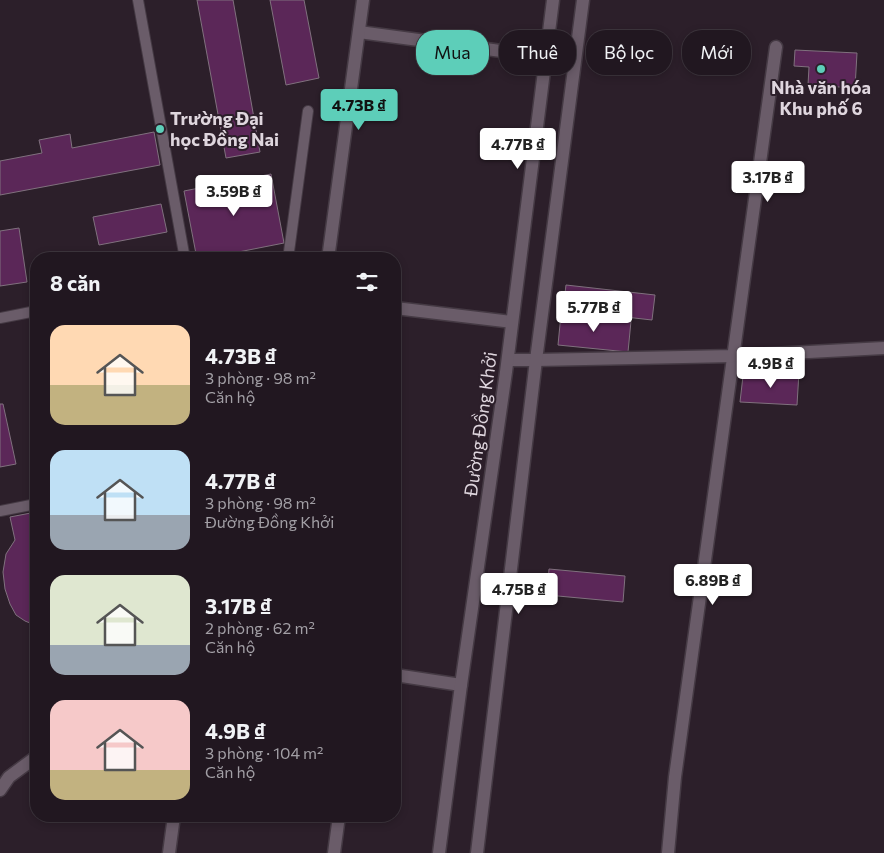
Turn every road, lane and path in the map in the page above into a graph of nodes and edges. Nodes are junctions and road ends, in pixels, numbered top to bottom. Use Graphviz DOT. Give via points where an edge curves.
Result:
graph roads {
  1 [pos="138,0"];
  2 [pos="363,0"];
  3 [pos="553,0"];
  4 [pos="584,0"];
  5 [pos="549,30"];
  6 [pos="359,32"];
  7 [pos="776,47"];
  8 [pos="499,51"];
  9 [pos="544,75"];
  10 [pos="308,111"];
  11 [pos="184,252"];
  12 [pos="289,252"];
  13 [pos="329,252"];
  14 [pos="401,309"];
  15 [pos="30,312"];
  16 [pos="0,318"];
  17 [pos="512,322"];
  18 [pos="884,348"];
  19 [pos="733,356"];
  20 [pos="508,360"];
  21 [pos="536,360"];
  22 [pos="30,505"];
  23 [pos="0,511"];
  24 [pos="401,676"];
  25 [pos="461,684"];
  26 [pos="30,761"];
  27 [pos="0,790"];
  28 [pos="173,822"];
  29 [pos="338,822"];
  30 [pos="169,853"];
  31 [pos="334,853"];
  32 [pos="439,853"];
  33 [pos="477,853"];
  34 [pos="668,853"];
  1 -- 11 [label="lane"];
  2 -- 6 [label="street"];
  3 -- 5 [label="street, Đường Đồng Khởi"];
  4 -- 21 [label="street"];
  6 -- 8 [label="street"];
  6 -- 13 [label="street"];
  7 -- 19 [label="street"];
  9 -- 17 [label="street, Đường Đồng Khởi"];
  10 -- 12 [label="lane"];
  14 -- 17 [label="street"];
  15 -- 16 [label="lane"];
  17 -- 20 [label="street, Đường Đồng Khởi"];
  18 -- 19 [label="street"];
  19 -- 21 [label="street"];
  19 -- 34 [label="street" via="675,777"];
  20 -- 21 [label="street"];
  20 -- 25 [label="street, Đường Đồng Khởi"];
  21 -- 33 [label="street"];
  22 -- 23 [label="lane"];
  24 -- 25 [label="street"];
  25 -- 32 [label="street, Đường Đồng Khởi"];
  26 -- 27 [label="street" via="9,777"];
  28 -- 30 [label="street"];
  29 -- 31 [label="street"];
}
